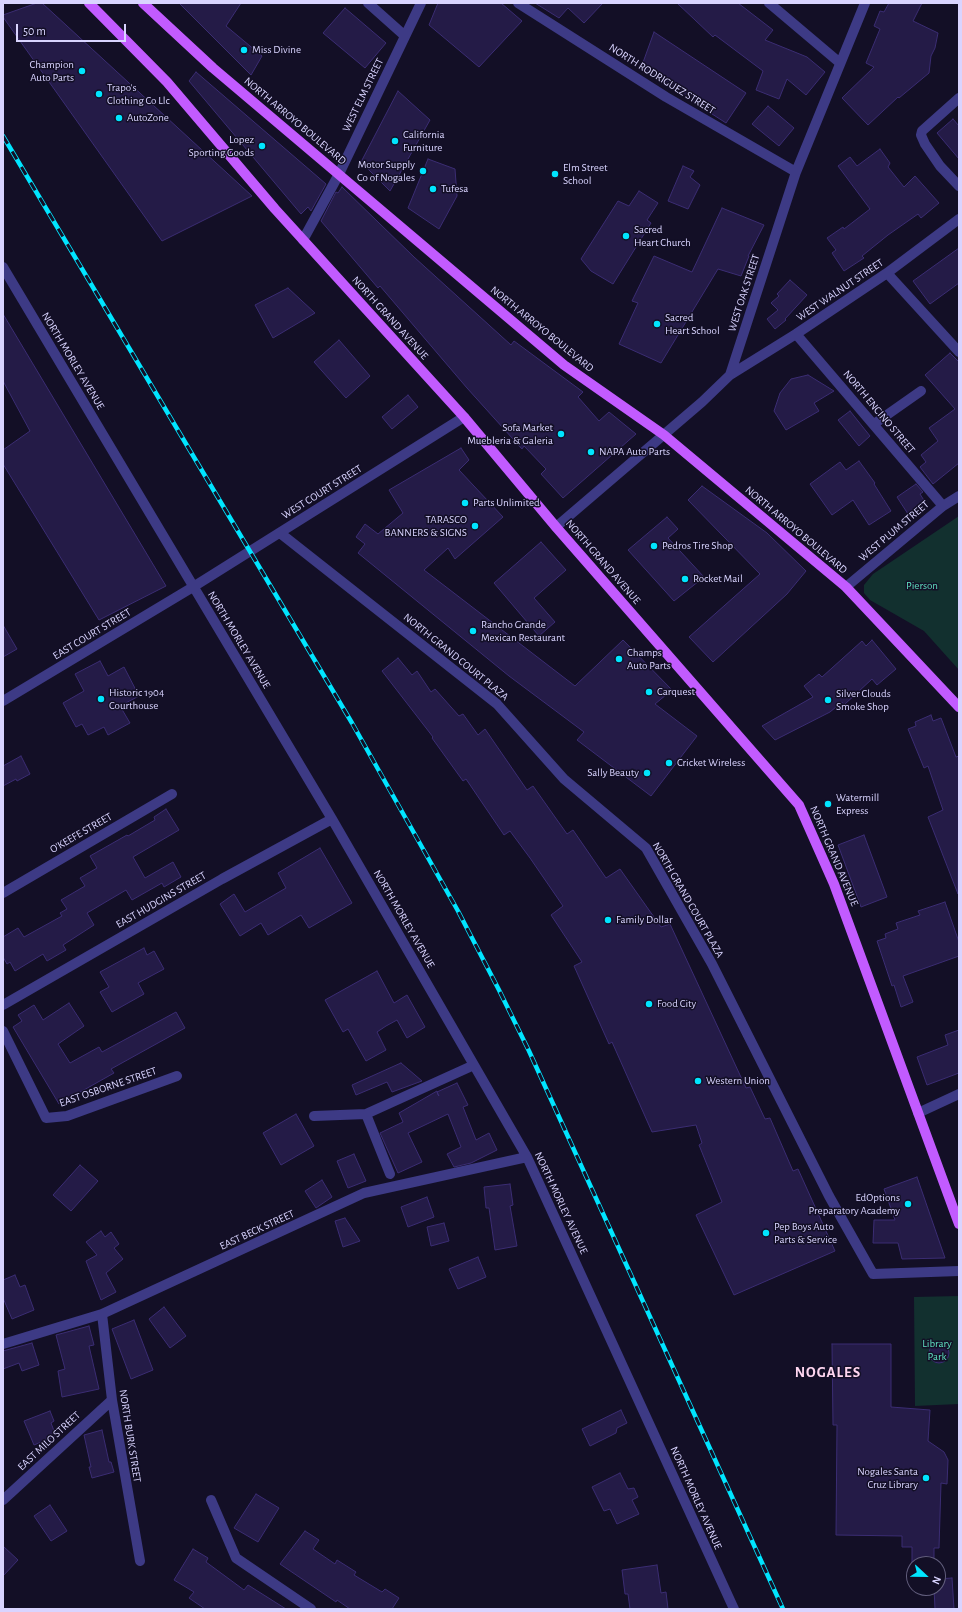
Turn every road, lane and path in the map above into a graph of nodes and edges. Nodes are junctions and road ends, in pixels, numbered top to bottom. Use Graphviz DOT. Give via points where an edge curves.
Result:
graph roads {
  1 [pos="89,3"];
  2 [pos="143,3"];
  3 [pos="368,3"];
  4 [pos="422,3"];
  5 [pos="518,3"];
  6 [pos="769,3"];
  7 [pos="865,3"];
  8 [pos="405,36"];
  9 [pos="840,63"];
  10 [pos="959,98"];
  11 [pos="796,172"];
  12 [pos="339,174"];
  13 [pos="959,186"];
  14 [pos="959,219"];
  15 [pos="303,240"];
  16 [pos="3,267"];
  17 [pos="887,273"];
  18 [pos="796,334"];
  19 [pos="959,352"];
  20 [pos="730,375"];
  21 [pos="921,391"];
  22 [pos="464,417"];
  23 [pos="874,424"];
  24 [pos="664,435"];
  25 [pos="959,496"];
  26 [pos="942,506"];
  27 [pos="556,527"];
  28 [pos="280,533"];
  29 [pos="193,587"];
  30 [pos="846,587"];
  31 [pos="3,701"];
  32 [pos="959,707"];
  33 [pos="172,794"];
  34 [pos="332,819"];
  35 [pos="3,893"];
  36 [pos="3,1005"];
  37 [pos="3,1031"];
  38 [pos="474,1065"];
  39 [pos="177,1076"];
  40 [pos="959,1094"];
  41 [pos="918,1113"];
  42 [pos="366,1114"];
  43 [pos="314,1116"];
  44 [pos="527,1156"];
  45 [pos="390,1174"];
  46 [pos="959,1224"];
  47 [pos="959,1271"];
  48 [pos="102,1314"];
  49 [pos="3,1344"];
  50 [pos="112,1400"];
  51 [pos="3,1500"];
  52 [pos="211,1500"];
  53 [pos="311,1609"];
  54 [pos="734,1609"];
  1 -- 15 [label="main road, NORTH GRAND AVENUE" via="167,82"];
  2 -- 12 [label="main road, NORTH ARROYO BOULEVARD" via="214,68"];
  3 -- 8 [label="street"];
  4 -- 8 [label="street, WEST ELM STREET"];
  5 -- 11 [label="street, NORTH RODRIGUEZ STREET" via="666,97"];
  6 -- 9 [label="street"];
  7 -- 9 [label="street, WEST OAK STREET"];
  8 -- 12 [label="street, WEST ELM STREET"];
  9 -- 11 [label="street, WEST OAK STREET"];
  10 -- 13 [label="street" via="922,131 922,138 940,166"];
  11 -- 20 [label="street, WEST OAK STREET"];
  12 -- 15 [label="street, WEST ELM STREET"];
  12 -- 24 [label="main road, NORTH ARROYO BOULEVARD" via="564,365"];
  14 -- 17 [label="street, WEST WALNUT STREET"];
  15 -- 22 [label="main road, NORTH GRAND AVENUE"];
  16 -- 29 [label="street, NORTH MORLEY AVENUE"];
  17 -- 18 [label="street, WEST WALNUT STREET"];
  17 -- 19 [label="street"];
  18 -- 20 [label="street, WEST WALNUT STREET"];
  18 -- 23 [label="street, NORTH ENCINO STREET"];
  20 -- 24 [label="street, WEST OAK STREET"];
  21 -- 23 [label="street"];
  22 -- 27 [label="main road, NORTH GRAND AVENUE"];
  22 -- 28 [label="street, WEST COURT STREET"];
  23 -- 26 [label="street, NORTH ENCINO STREET"];
  24 -- 27 [label="street, WEST OAK STREET"];
  24 -- 30 [label="main road, NORTH ARROYO BOULEVARD"];
  25 -- 26 [label="street, WEST PLUM STREET"];
  26 -- 30 [label="street, WEST PLUM STREET"];
  27 -- 41 [label="main road, NORTH GRAND AVENUE" via="799,805 834,884"];
  28 -- 29 [label="street, WEST COURT STREET"];
  28 -- 47 [label="street, NORTH GRAND COURT PLAZA" via="498,704 564,779 646,848 712,964 829,1196 873,1274"];
  29 -- 31 [label="street, EAST COURT STREET"];
  29 -- 34 [label="street, NORTH MORLEY AVENUE"];
  30 -- 32 [label="main road, NORTH ARROYO BOULEVARD"];
  33 -- 35 [label="street, O'KEEFE STREET"];
  34 -- 36 [label="street, EAST HUDGINS STREET"];
  34 -- 38 [label="street, NORTH MORLEY AVENUE"];
  37 -- 39 [label="street, EAST OSBORNE STREET" via="46,1118 67,1116"];
  38 -- 42 [label="street"];
  38 -- 44 [label="street, NORTH MORLEY AVENUE"];
  40 -- 41 [label="street"];
  41 -- 46 [label="main road, NORTH GRAND AVENUE"];
  42 -- 43 [label="street"];
  42 -- 45 [label="street"];
  44 -- 48 [label="street, EAST BECK STREET" via="364,1193"];
  44 -- 54 [label="street, NORTH MORLEY AVENUE"];
  48 -- 49 [label="street, EAST BECK STREET"];
  48 -- 50 [label="street, NORTH BURK STREET"];
  48 -- 50 [label="street, NORTH BURK STREET" via="140,1561"];
  50 -- 51 [label="street, EAST MILO STREET"];
  52 -- 53 [label="street" via="236,1558"];
}
